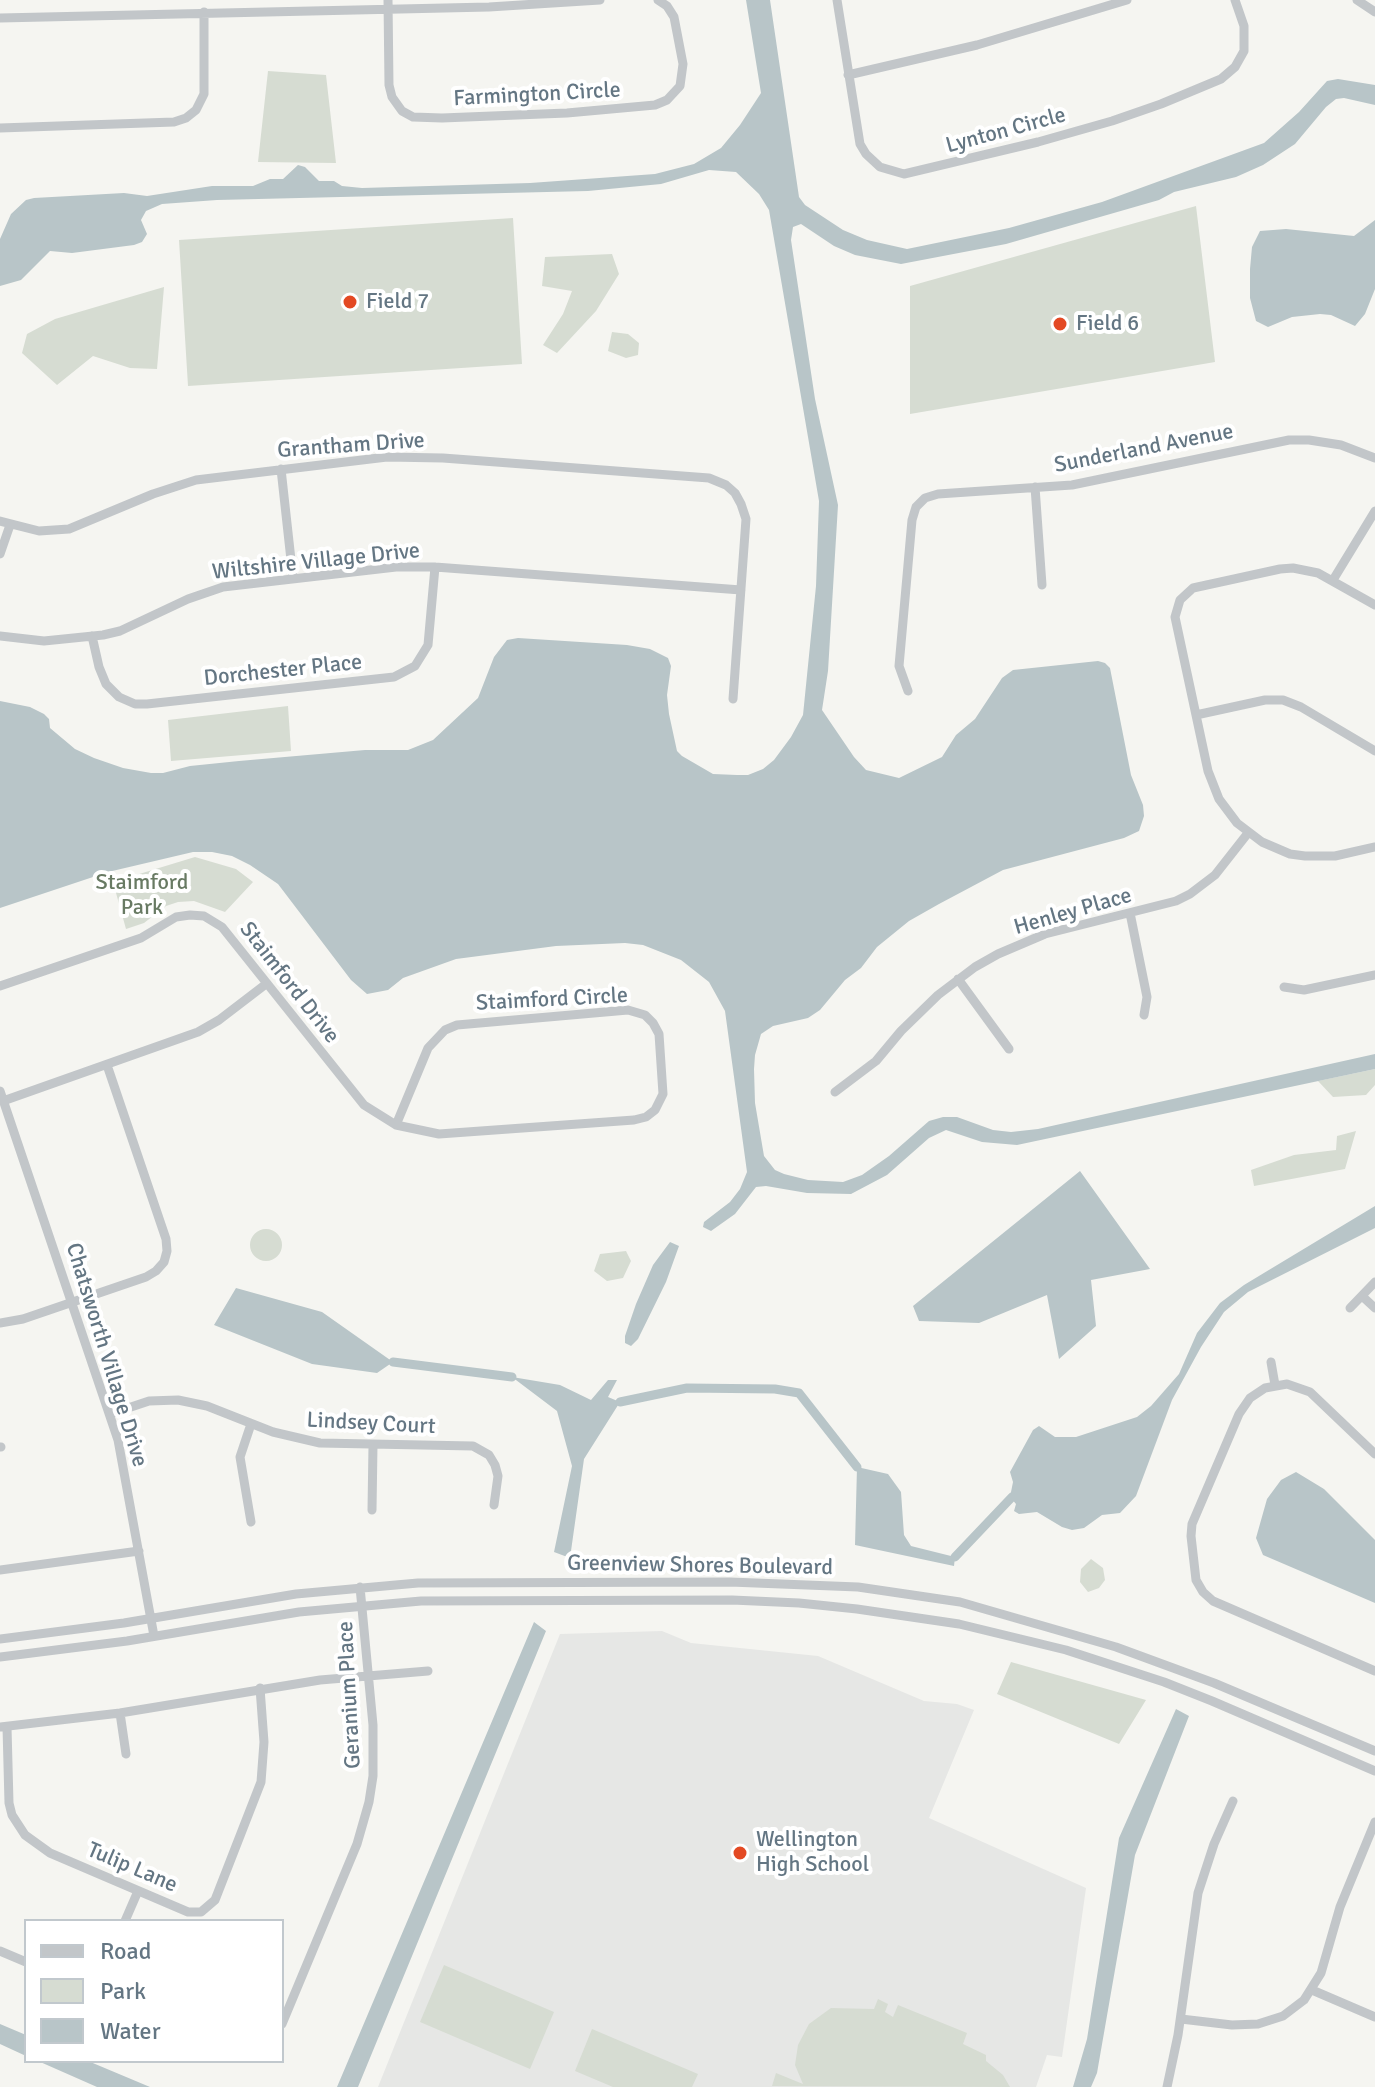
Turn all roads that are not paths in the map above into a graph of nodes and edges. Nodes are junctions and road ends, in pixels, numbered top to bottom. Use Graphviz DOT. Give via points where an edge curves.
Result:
graph roads {
  1 [pos="600,0"];
  2 [pos="658,0"];
  3 [pos="837,0"];
  4 [pos="1127,0"];
  5 [pos="1235,0"];
  6 [pos="1357,0"];
  7 [pos="388,5"];
  8 [pos="204,12"];
  9 [pos="1375,12"];
  10 [pos="0,18"];
  11 [pos="848,75"];
  12 [pos="0,128"];
  13 [pos="1375,458"];
  14 [pos="281,469"];
  15 [pos="1035,487"];
  16 [pos="1375,511"];
  17 [pos="5,523"];
  18 [pos="0,554"];
  19 [pos="435,567"];
  20 [pos="293,578"];
  21 [pos="1333,580"];
  22 [pos="1042,585"];
  23 [pos="741,590"];
  24 [pos="1375,605"];
  25 [pos="0,636"];
  26 [pos="92,636"];
  27 [pos="908,691"];
  28 [pos="733,699"];
  29 [pos="1196,715"];
  30 [pos="1375,751"];
  31 [pos="1248,833"];
  32 [pos="1375,847"];
  33 [pos="1130,913"];
  34 [pos="1375,975"];
  35 [pos="958,979"];
  36 [pos="266,984"];
  37 [pos="0,986"];
  38 [pos="1284,987"];
  39 [pos="1144,1015"];
  40 [pos="1009,1049"];
  41 [pos="107,1065"];
  42 [pos="835,1092"];
  43 [pos="2,1096"];
  44 [pos="396,1125"];
  45 [pos="1375,1282"];
  46 [pos="1362,1296"];
  47 [pos="72,1302"];
  48 [pos="1350,1308"];
  49 [pos="1375,1308"];
  50 [pos="0,1323"];
  51 [pos="1271,1362"];
  52 [pos="1275,1385"];
  53 [pos="110,1414"];
  54 [pos="251,1424"];
  55 [pos="373,1445"];
  56 [pos="1375,1454"];
  57 [pos="494,1505"];
  58 [pos="372,1510"];
  59 [pos="251,1522"];
  60 [pos="139,1551"];
  61 [pos="0,1570"];
  62 [pos="681,1582"];
  63 [pos="360,1587"];
  64 [pos="680,1600"];
  65 [pos="362,1605"];
  66 [pos="151,1618"];
  67 [pos="154,1636"];
  68 [pos="0,1639"];
  69 [pos="0,1657"];
  70 [pos="428,1671"];
  71 [pos="1375,1671"];
  72 [pos="369,1675"];
  73 [pos="260,1688"];
  74 [pos="120,1713"];
  75 [pos="4,1727"];
  76 [pos="1375,1751"];
  77 [pos="126,1754"];
  78 [pos="1375,1771"];
  79 [pos="1233,1801"];
  80 [pos="1375,1822"];
  81 [pos="138,1891"];
  82 [pos="126,1919"];
  83 [pos="0,1951"];
  84 [pos="24,1961"];
  85 [pos="1312,1990"];
  86 [pos="1375,2017"];
  87 [pos="284,2019"];
  88 [pos="1181,2019"];
  89 [pos="1167,2087"];
  1 -- 7 [label="street" via="489,7"];
  2 -- 7 [label="street, Farmington Circle" via="674,17 683,64 683,78 672,96 655,105 500,117 419,118 402,111 390,91"];
  3 -- 11 [label="street, Lynton Circle"];
  4 -- 11 [label="street" via="977,45"];
  5 -- 11 [label="street, Lynton Circle" via="1244,26 1244,51 1221,79 1112,121 916,173 885,170 866,154 858,138"];
  6 -- 9 [label="street"];
  7 -- 8 [label="street"];
  8 -- 10 [label="street"];
  8 -- 12 [label="street" via="204,94 186,118"];
  13 -- 15 [label="street, Sunderland Avenue" via="1322,441 1289,440"];
  14 -- 17 [label="street, Grantham Drive" via="196,480 69,529 39,531"];
  14 -- 20 [label="street"];
  14 -- 23 [label="street, Grantham Drive" via="415,457 715,479 739,498 745,515"];
  15 -- 22 [label="street"];
  15 -- 27 [label="street, Sunderland Avenue" via="938,494 916,507 899,666"];
  16 -- 21 [label="street"];
  17 -- 18 [label="street"];
  19 -- 20 [label="street, Wiltshire Village Drive"];
  19 -- 23 [label="street, Wiltshire Village Drive"];
  19 -- 26 [label="street, Dorchester Place" via="428,645 415,666 394,677 135,704 106,684"];
  20 -- 26 [label="street, Wiltshire Village Drive" via="212,590 120,631"];
  21 -- 24 [label="street"];
  21 -- 29 [label="street" via="1306,570 1280,569 1199,586 1184,595 1176,623"];
  23 -- 28 [label="street"];
  25 -- 26 [label="street, Wiltshire Village Drive" via="44,641"];
  29 -- 30 [label="street" via="1283,700"];
  29 -- 31 [label="street" via="1212,785"];
  31 -- 32 [label="street" via="1276,849 1305,856"];
  31 -- 33 [label="street, Henley Place" via="1215,875 1190,894"];
  33 -- 35 [label="street, Henley Place" via="1045,934"];
  33 -- 39 [label="street" via="1147,997"];
  34 -- 38 [label="street" via="1304,990"];
  35 -- 40 [label="street"];
  35 -- 42 [label="street, Henley Place" via="919,1012 876,1061"];
  36 -- 37 [label="street, Staimford Drive" via="222,927 190,915 141,938"];
  36 -- 41 [label="street" via="198,1032"];
  36 -- 44 [label="street, Staimford Drive" via="353,1095"];
  41 -- 43 [label="street"];
  41 -- 47 [label="street" via="167,1251 151,1275"];
  43 -- 47 [label="street, Chatsworth Village Drive"];
  44 -- 44 [label="street, Staimford Circle" via="428,1048 457,1025 628,1010 645,1015 657,1028 663,1094 646,1117 447,1134"];
  45 -- 46 [label="street"];
  46 -- 48 [label="street"];
  46 -- 49 [label="street"];
  47 -- 50 [label="street"];
  47 -- 53 [label="street, Chatsworth Village Drive"];
  51 -- 52 [label="street"];
  52 -- 56 [label="street" via="1310,1392"];
  52 -- 71 [label="street" via="1259,1391 1242,1408 1192,1524 1196,1580 1220,1605"];
  53 -- 54 [label="street, Lindsey Court" via="149,1401 178,1400"];
  53 -- 60 [label="street, Chatsworth Village Drive"];
  54 -- 55 [label="street, Lindsey Court" via="320,1443"];
  54 -- 59 [label="street" via="240,1457"];
  55 -- 57 [label="street, Lindsey Court" via="479,1448 497,1471"];
  55 -- 58 [label="street"];
  60 -- 61 [label="street"];
  60 -- 66 [label="street, Chatsworth Village Drive"];
  62 -- 63 [label="street, Greenview Shores Boulevard" via="483,1581"];
  62 -- 64 [label="street"];
  62 -- 76 [label="street, Greenview Shores Boulevard" via="858,1587 960,1602 1165,1664"];
  63 -- 65 [label="street, Geranium Place"];
  63 -- 66 [label="street, Greenview Shores Boulevard"];
  64 -- 65 [label="street, Greenview Shores Boulevard" via="485,1599"];
  64 -- 78 [label="street, Greenview Shores Boulevard" via="857,1609 1016,1637 1164,1682"];
  65 -- 67 [label="street, Greenview Shores Boulevard"];
  65 -- 72 [label="street, Geranium Place"];
  66 -- 67 [label="street, Chatsworth Village Drive"];
  66 -- 68 [label="street, Greenview Shores Boulevard"];
  67 -- 69 [label="street, Greenview Shores Boulevard"];
  70 -- 72 [label="street"];
  72 -- 73 [label="street"];
  72 -- 87 [label="street, Geranium Place" via="374,1750 369,1802 357,1844"];
  73 -- 74 [label="street"];
  73 -- 81 [label="street, Tulip Lane" via="261,1782 215,1900 194,1913"];
  74 -- 75 [label="street"];
  74 -- 77 [label="street"];
  75 -- 81 [label="street, Tulip Lane" via="9,1803 25,1835 50,1853"];
  79 -- 88 [label="street" via="1198,1893"];
  80 -- 85 [label="street"];
  81 -- 82 [label="street"];
  83 -- 84 [label="street"];
  85 -- 86 [label="street"];
  85 -- 88 [label="street" via="1283,2016 1258,2024"];
  88 -- 89 [label="street"];
}
